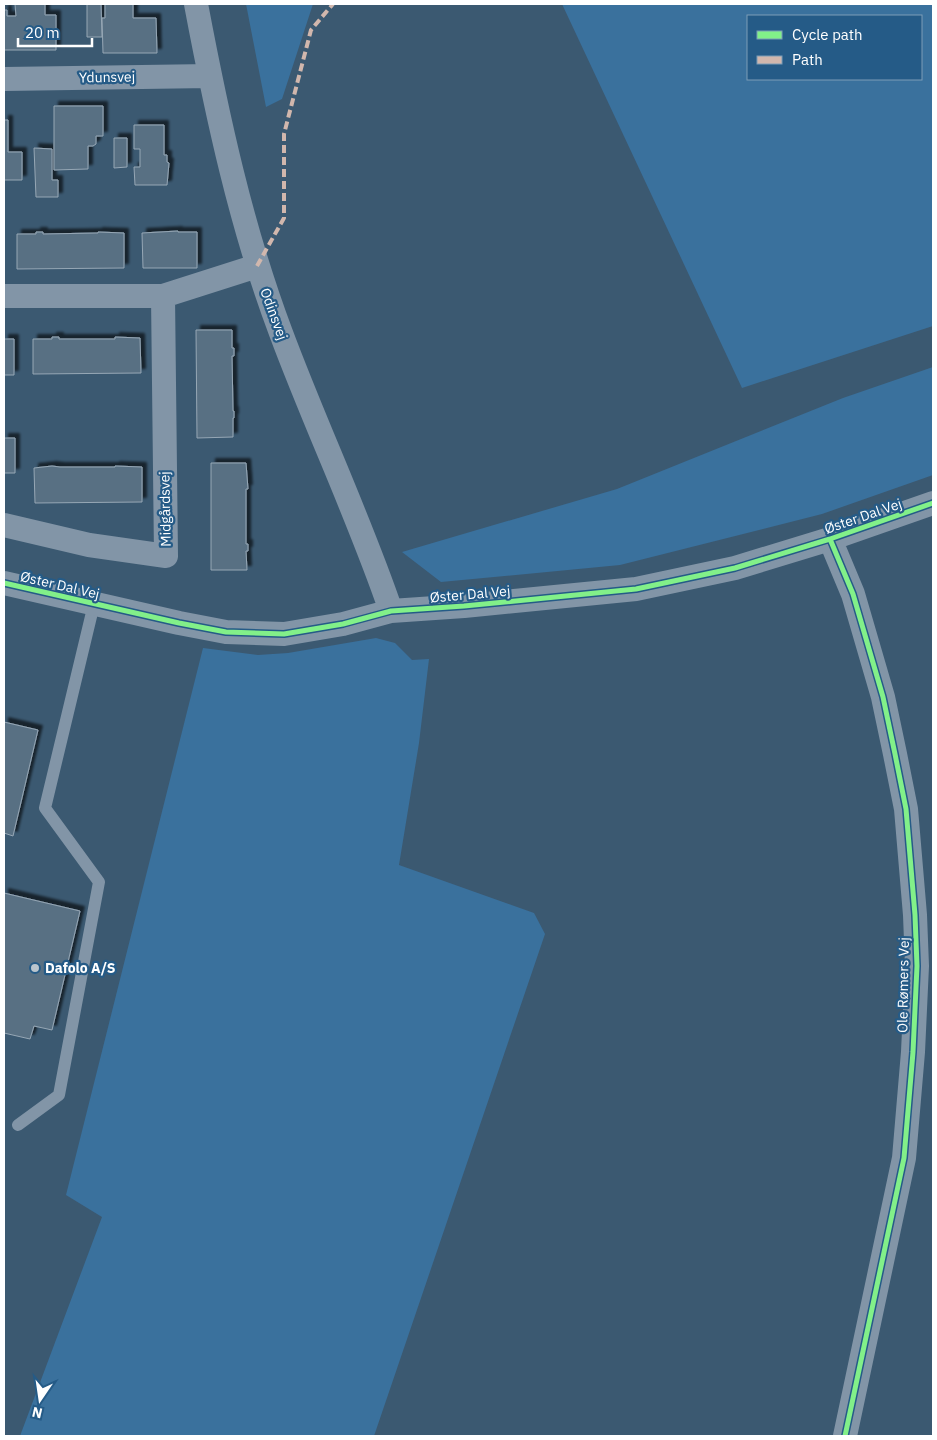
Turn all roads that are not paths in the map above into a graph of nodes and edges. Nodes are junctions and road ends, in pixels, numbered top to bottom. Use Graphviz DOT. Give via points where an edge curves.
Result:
graph roads {
  1 [pos="196,4"];
  2 [pos="210,76"];
  3 [pos="4,79"];
  4 [pos="257,266"];
  5 [pos="4,296"];
  6 [pos="163,296"];
  7 [pos="933,503"];
  8 [pos="4,525"];
  9 [pos="830,539"];
  10 [pos="4,583"];
  11 [pos="94,604"];
  12 [pos="391,611"];
  13 [pos="18,1126"];
  14 [pos="845,1436"];
  1 -- 2 [label="street, Odinsvej"];
  2 -- 3 [label="street, Ydunsvej"];
  2 -- 4 [label="street, Odinsvej"];
  4 -- 6 [label="street"];
  4 -- 12 [label="street, Odinsvej"];
  5 -- 6 [label="street"];
  6 -- 8 [label="street, Midgårdsvej" via="166,556 88,544"];
  7 -- 9 [label="street, Øster Dal Vej"];
  9 -- 12 [label="street, Øster Dal Vej" via="735,568 636,589"];
  9 -- 14 [label="street, Ole Rømers Vej" via="853,594 883,697 895,754 906,809 917,966 904,1158"];
  10 -- 11 [label="street, Øster Dal Vej"];
  11 -- 12 [label="street, Øster Dal Vej" via="226,632 284,634 343,624"];
  11 -- 13 [label="lane" via="45,808 99,882 59,1095"];
}
